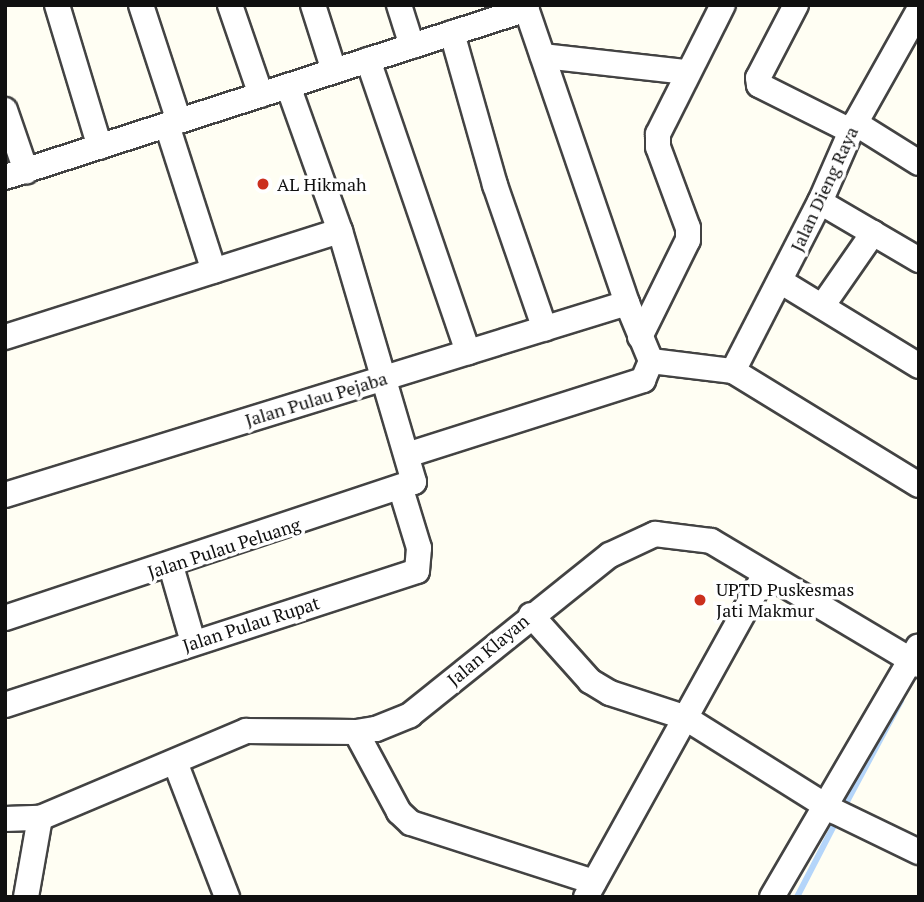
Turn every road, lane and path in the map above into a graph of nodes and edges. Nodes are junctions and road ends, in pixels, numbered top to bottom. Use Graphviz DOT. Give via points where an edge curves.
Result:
graph roads {
  1 [pos="57,5"];
  2 [pos="141,5"];
  3 [pos="230,5"];
  4 [pos="313,5"];
  5 [pos="399,5"];
  6 [pos="723,5"];
  7 [pos="796,5"];
  8 [pos="526,7"];
  9 [pos="919,10"];
  10 [pos="486,13"];
  11 [pos="452,33"];
  12 [pos="412,46"];
  13 [pos="910,48"];
  14 [pos="543,56"];
  15 [pos="368,60"];
  16 [pos="334,71"];
  17 [pos="686,72"];
  18 [pos="288,86"];
  19 [pos="261,95"];
  20 [pos="5,110"];
  21 [pos="173,123"];
  22 [pos="853,127"];
  23 [pos="100,147"];
  24 [pos="919,163"];
  25 [pos="16,174"];
  26 [pos="820,202"];
  27 [pos="340,231"];
  28 [pos="873,233"];
  29 [pos="919,260"];
  30 [pos="214,271"];
  31 [pos="780,281"];
  32 [pos="626,303"];
  33 [pos="823,305"];
  34 [pos="545,328"];
  35 [pos="5,337"];
  36 [pos="640,337"];
  37 [pos="468,352"];
  38 [pos="651,360"];
  39 [pos="919,366"];
  40 [pos="733,371"];
  41 [pos="380,379"];
  42 [pos="407,455"];
  43 [pos="919,484"];
  44 [pos="401,489"];
  45 [pos="5,495"];
  46 [pos="171,566"];
  47 [pos="764,576"];
  48 [pos="531,615"];
  49 [pos="5,618"];
  50 [pos="193,642"];
  51 [pos="916,659"];
  52 [pos="5,705"];
  53 [pos="684,718"];
  54 [pos="356,732"];
  55 [pos="175,762"];
  56 [pos="837,812"];
  57 [pos="40,818"];
  58 [pos="5,819"];
  59 [pos="919,852"];
  60 [pos="590,890"];
  61 [pos="26,897"];
  62 [pos="227,897"];
  63 [pos="772,897"];
  1 -- 23 [label="street"];
  2 -- 21 [label="street"];
  3 -- 19 [label="street"];
  4 -- 16 [label="street"];
  5 -- 12 [label="street"];
  6 -- 17 [label="street"];
  7 -- 22 [label="street" via="758,85"];
  8 -- 10 [label="street"];
  8 -- 14 [label="street"];
  9 -- 13 [label="street, Jalan Dieng Raya"];
  10 -- 11 [label="street"];
  11 -- 12 [label="street"];
  11 -- 34 [label="street" via="495,186"];
  12 -- 15 [label="street"];
  13 -- 22 [label="street, Jalan Dieng Raya"];
  14 -- 17 [label="street"];
  14 -- 32 [label="street"];
  15 -- 16 [label="street"];
  15 -- 37 [label="street"];
  16 -- 18 [label="street"];
  17 -- 36 [label="street" via="659,134 659,147 688,228 688,240"];
  18 -- 19 [label="street"];
  18 -- 27 [label="street"];
  19 -- 21 [label="street"];
  20 -- 25 [label="street"];
  21 -- 23 [label="street"];
  21 -- 30 [label="street"];
  22 -- 24 [label="street"];
  22 -- 26 [label="street, Jalan Dieng Raya"];
  23 -- 25 [label="street"];
  26 -- 28 [label="street"];
  26 -- 31 [label="street, Jalan Dieng Raya"];
  27 -- 30 [label="street"];
  27 -- 41 [label="street"];
  28 -- 29 [label="street"];
  28 -- 33 [label="street"];
  30 -- 35 [label="street"];
  31 -- 33 [label="street"];
  31 -- 40 [label="street, Jalan Dieng Raya"];
  32 -- 34 [label="street, Jalan Pulau Pejaba"];
  32 -- 36 [label="street"];
  33 -- 39 [label="street"];
  34 -- 37 [label="street, Jalan Pulau Pejaba"];
  36 -- 38 [label="street"];
  37 -- 41 [label="street, Jalan Pulau Pejaba"];
  38 -- 40 [label="street"];
  38 -- 42 [label="street" via="643,380"];
  40 -- 43 [label="street"];
  41 -- 42 [label="street"];
  41 -- 45 [label="street, Jalan Pulau Pejaba"];
  42 -- 44 [label="street" via="415,479"];
  44 -- 46 [label="street, Jalan Pulau Peluang"];
  44 -- 50 [label="street, Jalan Pulau Rupat" via="419,548 417,571"];
  46 -- 49 [label="street, Jalan Pulau Peluang"];
  46 -- 50 [label="street"];
  47 -- 48 [label="street, Jalan Klayan" via="711,541 655,534 610,555"];
  47 -- 51 [label="street, Jalan Klayan"];
  47 -- 53 [label="street"];
  48 -- 53 [label="street" via="590,681 610,693"];
  48 -- 54 [label="street, Jalan Klayan" via="410,715"];
  50 -- 52 [label="street, Jalan Pulau Rupat"];
  51 -- 56 [label="street"];
  53 -- 56 [label="street"];
  53 -- 60 [label="street"];
  54 -- 55 [label="street, Jalan Klayan" via="246,731"];
  54 -- 60 [label="street" via="399,812 411,823"];
  55 -- 57 [label="street, Jalan Klayan"];
  55 -- 62 [label="street"];
  56 -- 59 [label="street"];
  56 -- 63 [label="street"];
  57 -- 58 [label="street, Jalan Klayan"];
  57 -- 61 [label="street"];
}
